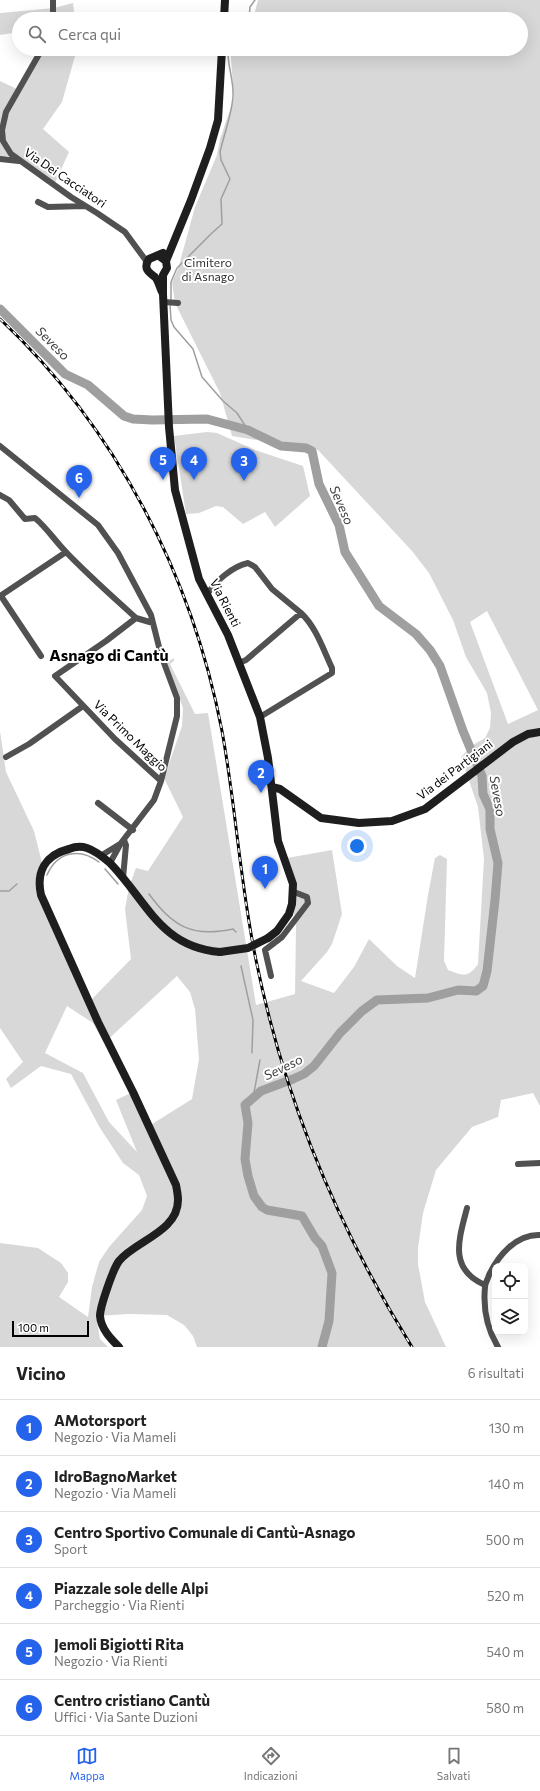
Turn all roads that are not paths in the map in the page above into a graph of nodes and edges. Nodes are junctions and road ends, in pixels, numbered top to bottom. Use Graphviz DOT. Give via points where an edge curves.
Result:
graph roads {
  1 [pos="53,0"];
  2 [pos="225,0"];
  3 [pos="53,12"];
  4 [pos="224,12"];
  5 [pos="38,56"];
  6 [pos="222,56"];
  7 [pos="0,159"];
  8 [pos="20,161"];
  9 [pos="38,202"];
  10 [pos="85,206"];
  11 [pos="139,252"];
  12 [pos="160,258"];
  13 [pos="147,262"];
  14 [pos="159,276"];
  15 [pos="0,446"];
  16 [pos="0,495"];
  17 [pos="66,552"];
  18 [pos="207,595"];
  19 [pos="0,596"];
  20 [pos="300,613"];
  21 [pos="136,618"];
  22 [pos="153,623"];
  23 [pos="41,656"];
  24 [pos="239,663"];
  25 [pos="83,706"];
  26 [pos="260,717"];
  27 [pos="540,732"];
  28 [pos="6,757"];
  29 [pos="162,781"];
  30 [pos="272,787"];
  31 [pos="98,803"];
  32 [pos="133,830"];
  33 [pos="123,841"];
  34 [pos="102,855"];
  35 [pos="110,863"];
  36 [pos="123,878"];
  37 [pos="294,892"];
  38 [pos="270,976"];
  39 [pos="540,1163"];
  40 [pos="518,1164"];
  41 [pos="467,1208"];
  42 [pos="540,1235"];
  43 [pos="485,1285"];
  44 [pos="119,1347"];
  45 [pos="498,1347"];
  1 -- 3 [label="street"];
  2 -- 4 [label="main road"];
  5 -- 8 [label="street, Via Dei Cacciatori" via="6,112 2,130 3,141 11,154"];
  6 -- 12 [label="main road" via="218,120 210,148 173,246"];
  7 -- 8 [label="street"];
  8 -- 10 [label="street, Via Dei Cacciatori"];
  9 -- 10 [label="street" via="48,207"];
  10 -- 11 [label="street, Via Dei Cacciatori" via="125,232"];
  11 -- 12 [label="street"];
  11 -- 13 [label="street, Via Dei Cacciatori"];
  12 -- 13 [label="main road"];
  12 -- 14 [label="main road" via="167,268"];
  13 -- 14 [label="main road" via="148,272"];
  14 -- 18 [label="main road, Via Rienti" via="169,301 169,427 175,490 199,579"];
  15 -- 22 [label="street" via="98,525 118,553"];
  16 -- 17 [label="street" via="9,500 25,518 35,518 43,524"];
  17 -- 19 [label="street"];
  17 -- 21 [label="street"];
  18 -- 20 [label="street" via="217,583 239,566 248,563 255,567 272,589"];
  18 -- 24 [label="main road, Via Rienti"];
  19 -- 23 [label="street"];
  20 -- 24 [label="street" via="246,660"];
  20 -- 26 [label="street" via="318,636 332,673"];
  21 -- 22 [label="street"];
  21 -- 25 [label="street, Via Primo Maggio" via="55,676"];
  22 -- 29 [label="street" via="161,655 178,698"];
  24 -- 26 [label="main road, Via Rienti"];
  25 -- 28 [label="street, Via Primo Maggio"];
  25 -- 29 [label="street, Via Primo Maggio"];
  26 -- 30 [label="main road, Via Rienti"];
  27 -- 30 [label="main road, Via dei Partigiani" via="528,734 513,742 425,809 387,822 359,823 321,818 280,789"];
  29 -- 32 [label="street" via="154,800"];
  30 -- 37 [label="main road, Via Rienti" via="278,841 292,876"];
  31 -- 32 [label="street"];
  32 -- 33 [label="street"];
  33 -- 34 [label="street"];
  33 -- 35 [label="street"];
  33 -- 36 [label="street" via="126,844"];
  34 -- 35 [label="main road"];
  34 -- 44 [label="main road" via="86,848 74,847 51,856 43,867 39,881 41,895 173,1179 178,1201 173,1216 165,1228 130,1251 118,1262 112,1274 100,1316 109,1337"];
  35 -- 36 [label="main road"];
  36 -- 37 [label="main road, bridge" via="172,936 201,950 220,952 248,948 268,938 289,914"];
  37 -- 38 [label="street" via="306,897 308,903 282,938 265,950"];
  39 -- 40 [label="street"];
  41 -- 43 [label="street" via="458,1239 460,1258 465,1273"];
  42 -- 43 [label="street" via="520,1240 509,1247 493,1267"];
  43 -- 45 [label="street" via="486,1317"];
}
